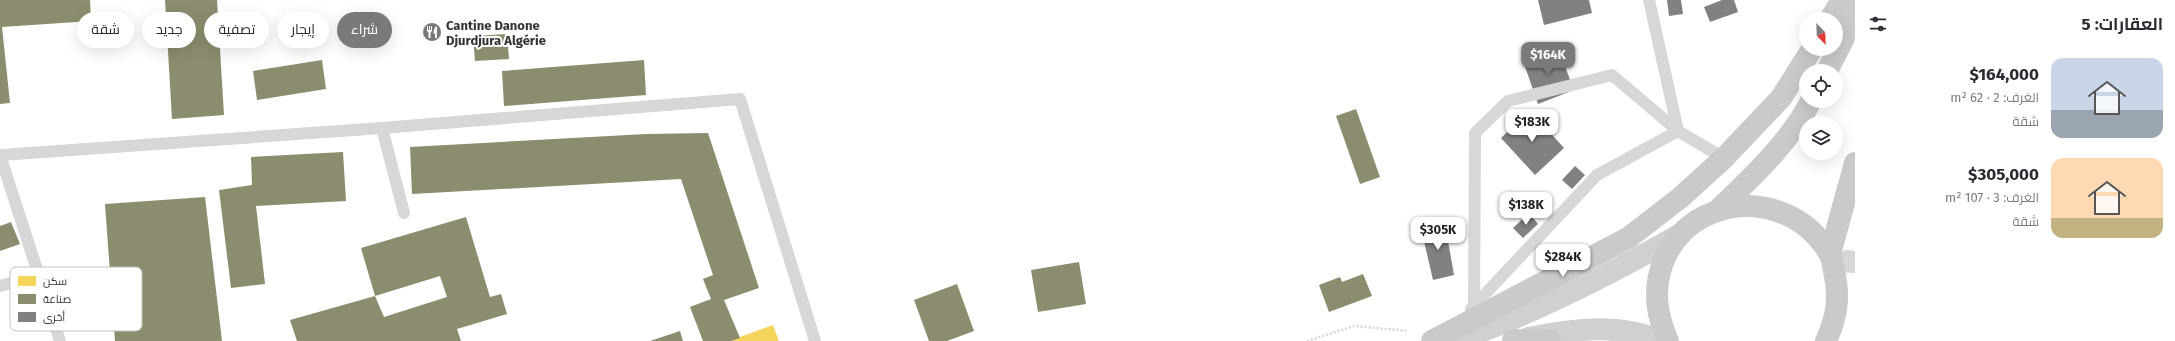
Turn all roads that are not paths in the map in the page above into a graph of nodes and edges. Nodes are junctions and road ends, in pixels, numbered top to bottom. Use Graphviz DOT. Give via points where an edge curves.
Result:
graph roads {
  1 [pos="1649,0"];
  2 [pos="1842,0"];
  3 [pos="1855,3"];
  4 [pos="1834,12"];
  5 [pos="1808,56"];
  6 [pos="1831,64"];
  7 [pos="1806,108"];
  8 [pos="382,128"];
  9 [pos="1678,131"];
  10 [pos="0,154"];
  11 [pos="1724,158"];
  12 [pos="1855,163"];
  13 [pos="1718,210"];
  14 [pos="404,213"];
  15 [pos="1679,235"];
  16 [pos="1831,260"];
  17 [pos="1855,262"];
  18 [pos="38,267"];
  19 [pos="10,283"];
  20 [pos="0,286"];
  21 [pos="1474,307"];
  22 [pos="57,331"];
  23 [pos="1443,339"];
  24 [pos="60,341"];
  25 [pos="816,341"];
  26 [pos="1511,341"];
  27 [pos="1550,341"];
  28 [pos="1661,341"];
  29 [pos="1668,341"];
  30 [pos="1826,341"];
  1 -- 9 [label="lane"];
  2 -- 4 [label="main road"];
  3 -- 6 [label="main road" via="1843,40"];
  5 -- 11 [label="main road" via="1781,98"];
  7 -- 13 [label="main road" via="1778,149"];
  8 -- 10 [label="lane"];
  8 -- 14 [label="lane"];
  8 -- 25 [label="lane" via="740,100"];
  9 -- 11 [label="lane"];
  9 -- 21 [label="lane" via="1598,174"];
  9 -- 21 [label="lane" via="1612,75 1508,101 1475,133"];
  10 -- 18 [label="lane"];
  11 -- 23 [label="main road" via="1680,198 1628,238"];
  12 -- 16 [label="main road"];
  13 -- 15 [label="main road" via="1697,220"];
  13 -- 16 [label="main road" via="1742,205 1765,207 1788,214 1807,228"];
  15 -- 23 [label="main road" via="1560,299 1497,326"];
  15 -- 29 [label="main road" via="1666,255 1658,277 1656,301 1660,324"];
  16 -- 17 [label="street"];
  16 -- 30 [label="main road" via="1837,285 1838,305 1834,324"];
  19 -- 20 [label="lane"];
  21 -- 23 [label="lane"];
  22 -- 24 [label="lane"];
  26 -- 27 [label="main road"];
  26 -- 28 [label="main road" via="1583,330 1609,329 1634,331"];
}
